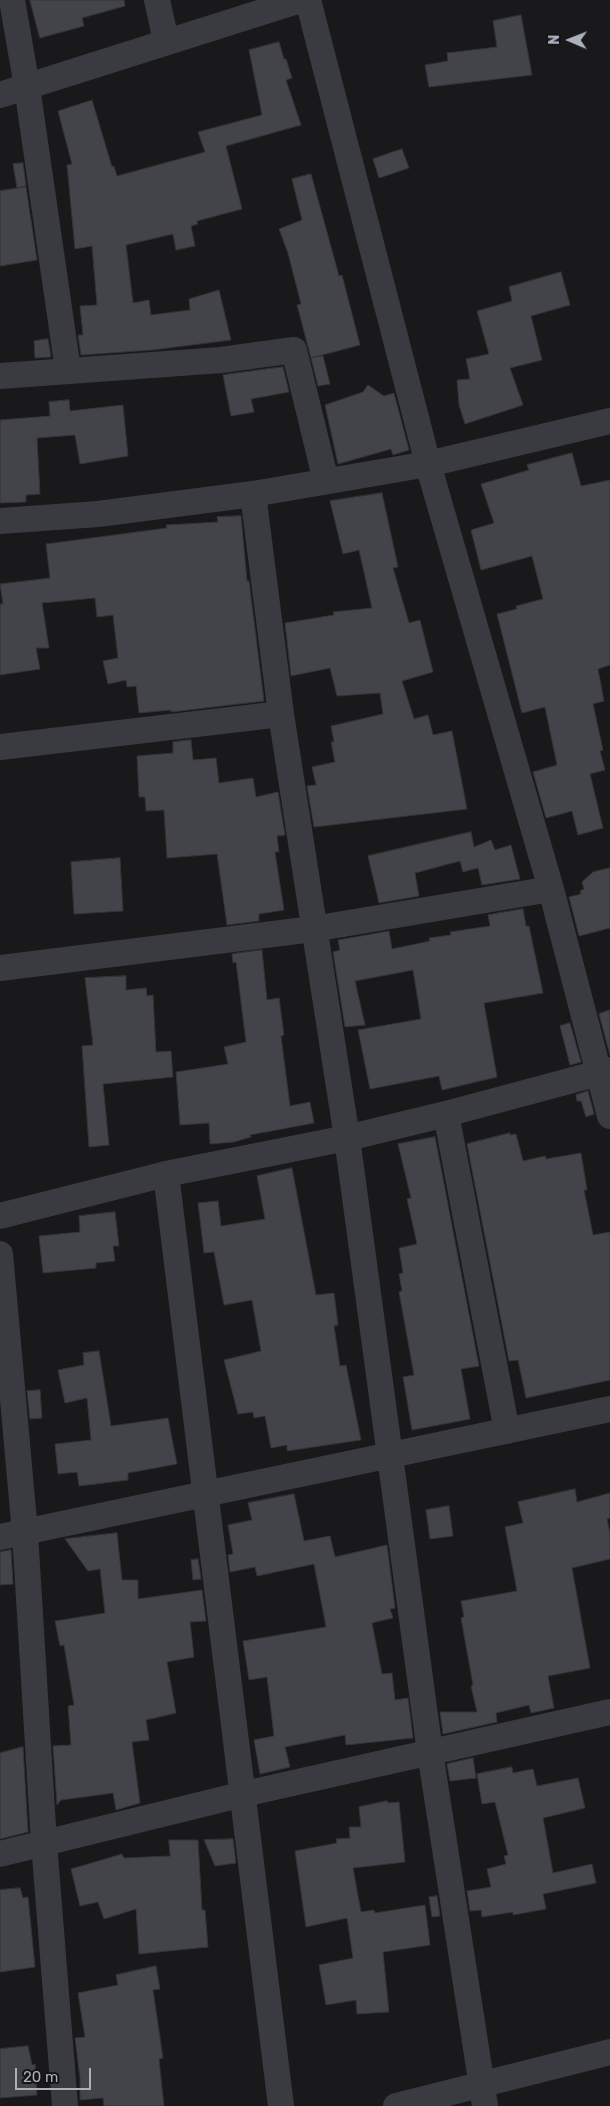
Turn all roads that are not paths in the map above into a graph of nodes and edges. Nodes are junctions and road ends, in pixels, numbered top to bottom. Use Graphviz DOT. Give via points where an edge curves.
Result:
graph roads {
  1 [pos="12,0"];
  2 [pos="157,0"];
  3 [pos="300,0"];
  4 [pos="308,0"];
  5 [pos="166,41"];
  6 [pos="27,87"];
  7 [pos="0,95"];
  8 [pos="68,370"];
  9 [pos="0,376"];
  10 [pos="610,422"];
  11 [pos="428,464"];
  12 [pos="326,481"];
  13 [pos="253,494"];
  14 [pos="0,521"];
  15 [pos="281,714"];
  16 [pos="0,747"];
  17 [pos="550,889"];
  18 [pos="313,929"];
  19 [pos="0,968"];
  20 [pos="604,1072"];
  21 [pos="446,1114"];
  22 [pos="610,1116"];
  23 [pos="347,1138"];
  24 [pos="166,1174"];
  25 [pos="0,1216"];
  26 [pos="0,1254"];
  27 [pos="610,1409"];
  28 [pos="507,1431"];
  29 [pos="391,1456"];
  30 [pos="206,1493"];
  31 [pos="25,1533"];
  32 [pos="0,1537"];
  33 [pos="610,1712"];
  34 [pos="430,1752"];
  35 [pos="244,1794"];
  36 [pos="44,1843"];
  37 [pos="0,1854"];
  38 [pos="610,2052"];
  39 [pos="484,2095"];
  40 [pos="65,2106"];
  41 [pos="281,2106"];
  42 [pos="396,2106"];
  1 -- 6 [label="street"];
  2 -- 5 [label="street"];
  3 -- 5 [label="street"];
  4 -- 11 [label="street"];
  5 -- 6 [label="street"];
  6 -- 7 [label="street"];
  6 -- 8 [label="street"];
  8 -- 9 [label="street"];
  8 -- 12 [label="street" via="221,360 294,350"];
  10 -- 11 [label="street"];
  11 -- 12 [label="street"];
  11 -- 17 [label="street"];
  12 -- 13 [label="street"];
  13 -- 14 [label="street" via="98,514"];
  13 -- 15 [label="street"];
  15 -- 16 [label="street"];
  15 -- 18 [label="street"];
  17 -- 18 [label="street"];
  17 -- 20 [label="street"];
  18 -- 19 [label="street"];
  18 -- 23 [label="street"];
  20 -- 21 [label="street"];
  20 -- 22 [label="street"];
  21 -- 23 [label="street"];
  21 -- 28 [label="street"];
  23 -- 24 [label="street"];
  23 -- 29 [label="street"];
  24 -- 25 [label="street"];
  24 -- 30 [label="street"];
  26 -- 31 [label="street"];
  27 -- 28 [label="street"];
  28 -- 29 [label="street"];
  29 -- 30 [label="street"];
  29 -- 34 [label="street"];
  30 -- 31 [label="street"];
  30 -- 35 [label="street"];
  31 -- 32 [label="street"];
  31 -- 36 [label="street"];
  33 -- 34 [label="street"];
  34 -- 35 [label="street"];
  34 -- 39 [label="street"];
  35 -- 36 [label="street"];
  35 -- 41 [label="street"];
  36 -- 37 [label="street"];
  36 -- 40 [label="street"];
  38 -- 39 [label="street"];
  39 -- 42 [label="street"];
}
